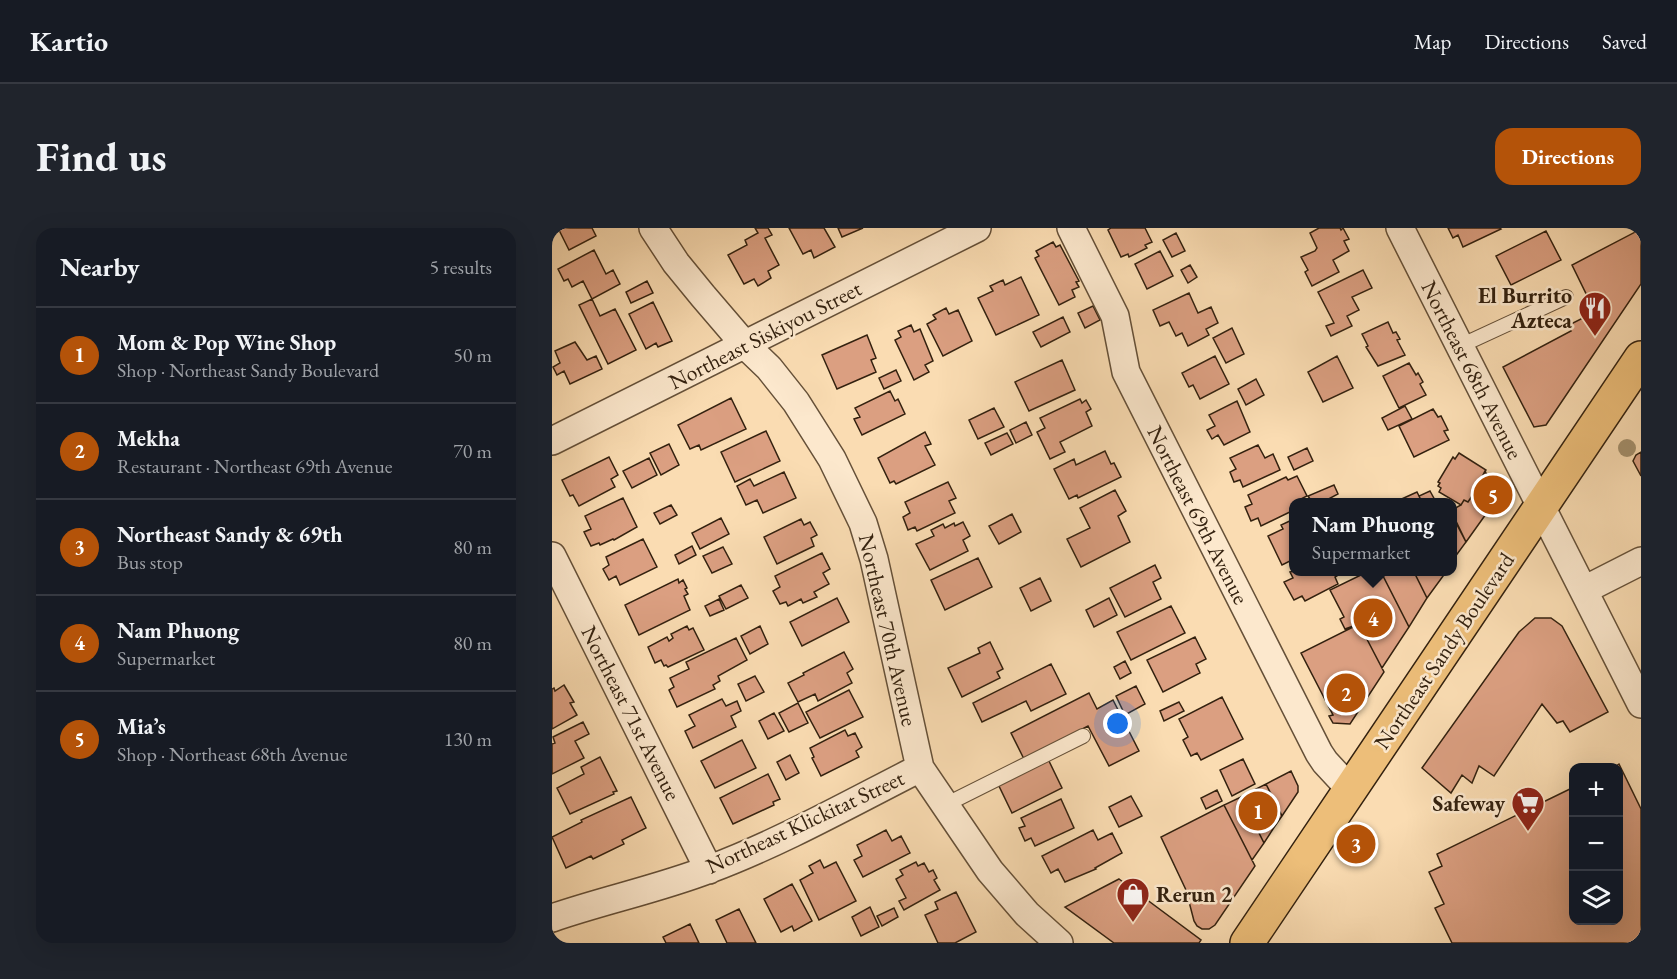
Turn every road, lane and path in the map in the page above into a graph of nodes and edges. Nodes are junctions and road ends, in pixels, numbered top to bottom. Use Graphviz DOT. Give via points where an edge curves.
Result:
graph roads {
  1 [pos="653,228"];
  2 [pos="977,228"];
  3 [pos="1071,228"];
  4 [pos="1400,228"];
  5 [pos="1566,297"];
  6 [pos="745,345"];
  7 [pos="1460,346"];
  8 [pos="1641,358"];
  9 [pos="552,441"];
  10 [pos="1541,507"];
  11 [pos="552,556"];
  12 [pos="1641,561"];
  13 [pos="1584,590"];
  14 [pos="1641,704"];
  15 [pos="1083,736"];
  16 [pos="920,768"];
  17 [pos="1351,790"];
  18 [pos="945,805"];
  19 [pos="709,870"];
  20 [pos="552,918"];
  21 [pos="1059,943"];
  22 [pos="1247,943"];
  1 -- 6 [label="street, Northeast 70th Avenue" via="676,263"];
  2 -- 6 [label="street, Northeast Siskiyou Street"];
  3 -- 17 [label="street, Northeast 69th Avenue" via="1115,316 1126,372 1319,753"];
  4 -- 7 [label="street, Northeast 68th Avenue"];
  5 -- 7 [label="lane"];
  6 -- 9 [label="street, Northeast Siskiyou Street"];
  6 -- 16 [label="street, Northeast 70th Avenue" via="783,385 819,435 863,523"];
  7 -- 10 [label="street, Northeast 68th Avenue"];
  8 -- 10 [label="main road, Northeast Sandy Boulevard"];
  10 -- 13 [label="street, Northeast 68th Avenue"];
  10 -- 17 [label="main road, Northeast Sandy Boulevard"];
  11 -- 19 [label="street, Northeast 71st Avenue"];
  12 -- 13 [label="street"];
  13 -- 14 [label="street, Northeast 68th Avenue"];
  15 -- 18 [label="lane"];
  16 -- 18 [label="street, Northeast 70th Avenue"];
  16 -- 19 [label="street, Northeast Klickitat Street"];
  17 -- 22 [label="main road, Northeast Sandy Boulevard"];
  18 -- 21 [label="street, Northeast 70th Avenue" via="990,871 1027,914"];
  19 -- 20 [label="street, Northeast Klickitat Street"];
}
